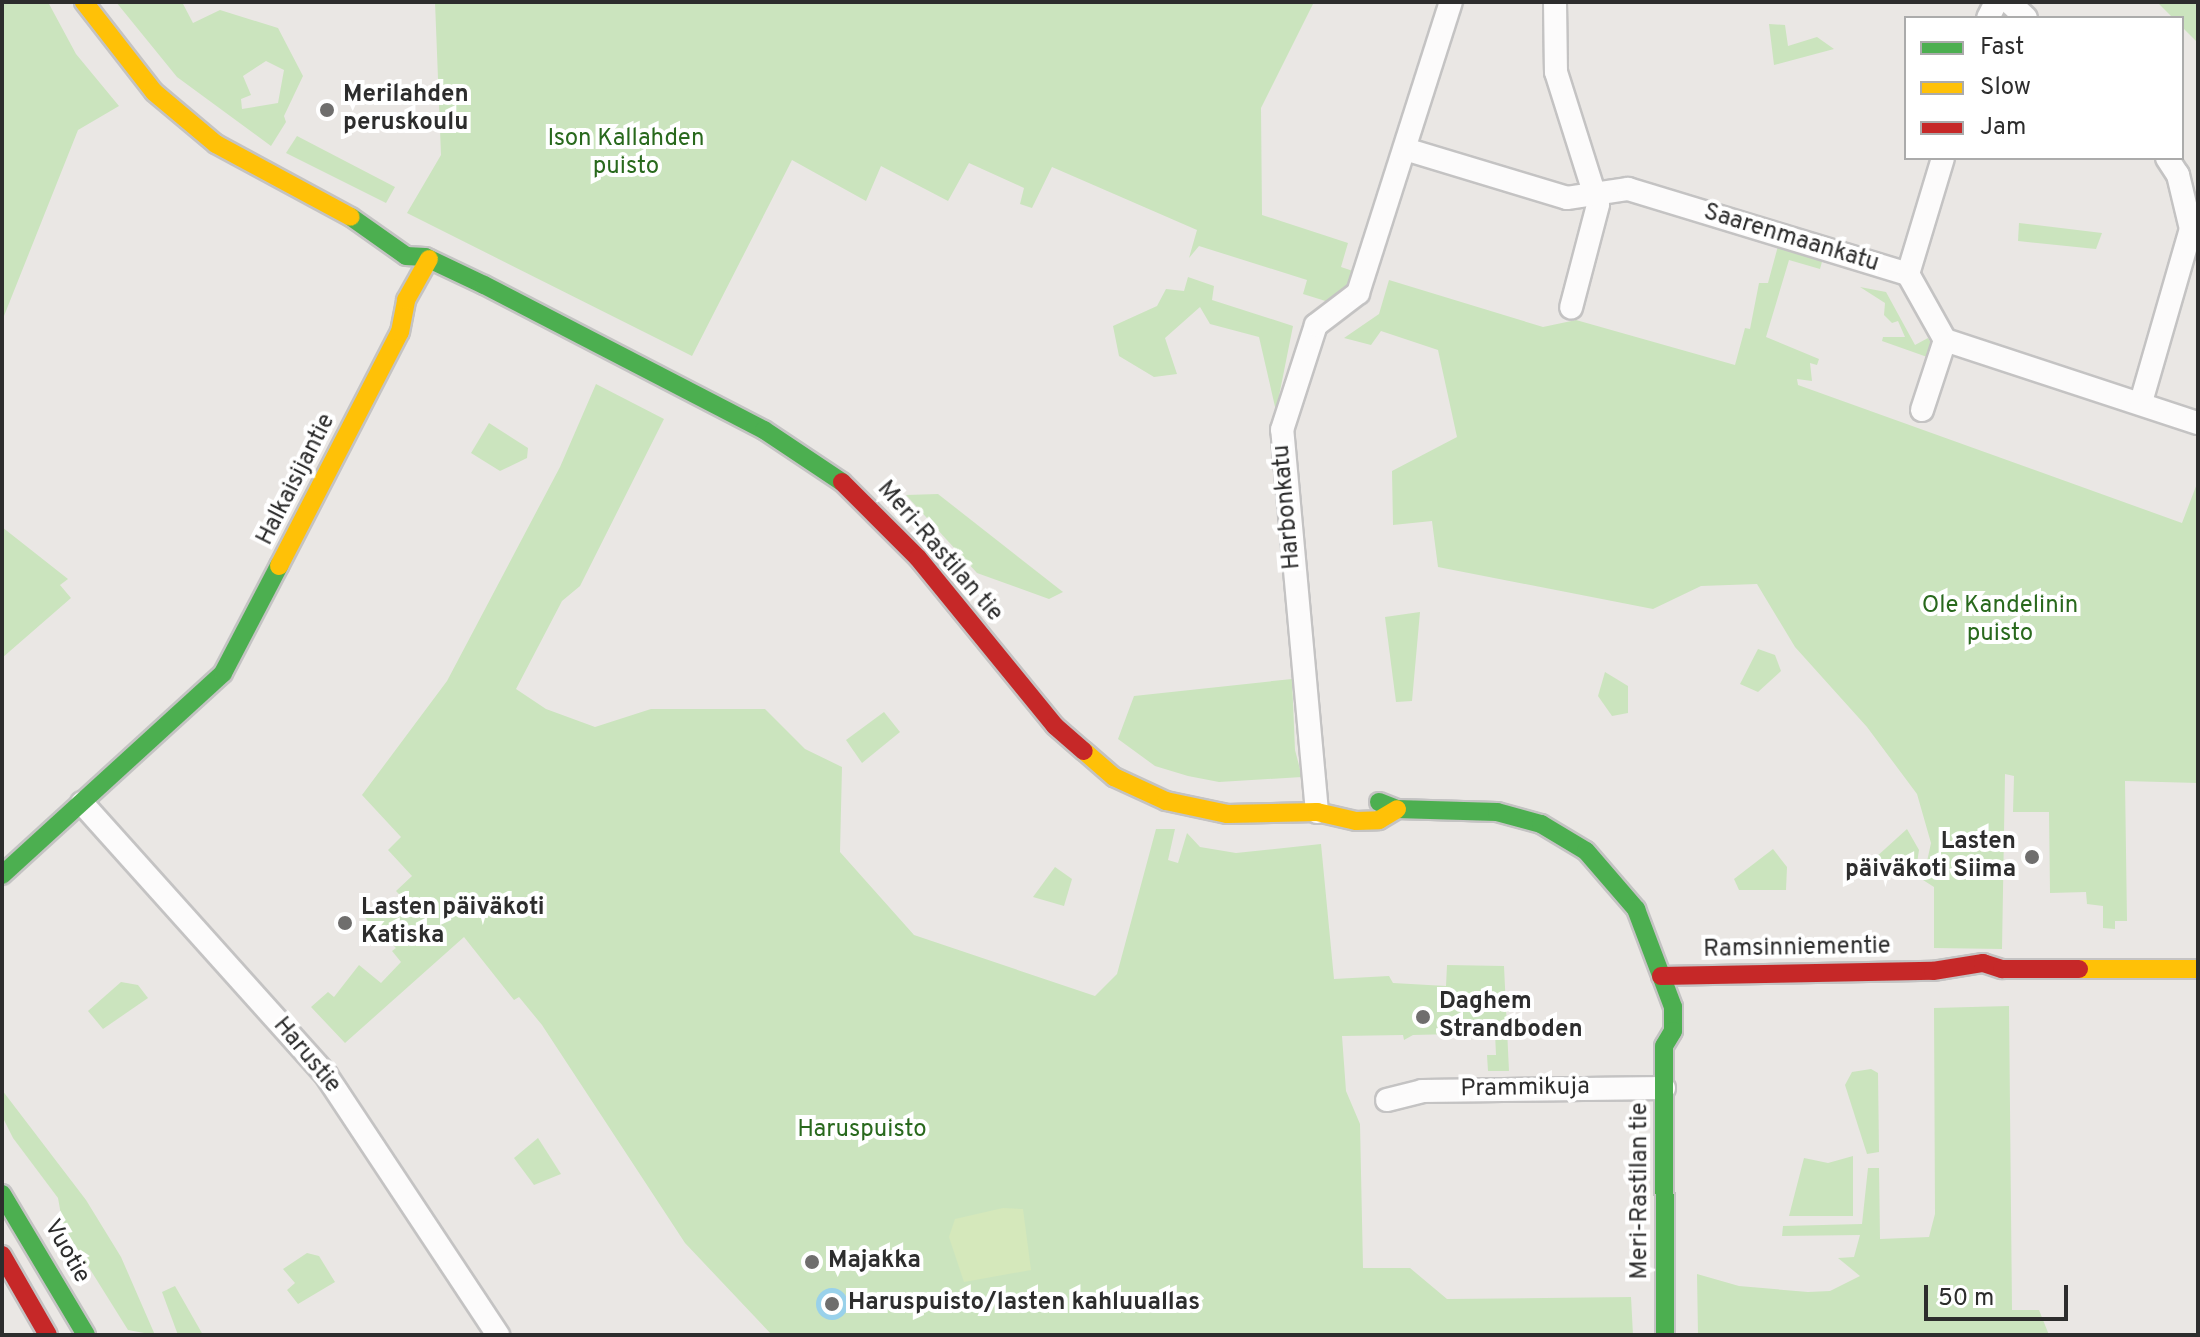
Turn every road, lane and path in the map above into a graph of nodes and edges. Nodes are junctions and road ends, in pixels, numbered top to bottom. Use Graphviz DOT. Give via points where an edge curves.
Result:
graph roads {
  1 [pos="84,2"];
  2 [pos="1451,2"];
  3 [pos="1555,2"];
  4 [pos="2009,2"];
  5 [pos="2024,16"];
  6 [pos="1405,149"];
  7 [pos="1942,160"];
  8 [pos="2168,160"];
  9 [pos="1595,194"];
  10 [pos="362,223"];
  11 [pos="433,261"];
  12 [pos="1908,274"];
  13 [pos="1571,308"];
  14 [pos="1945,340"];
  15 [pos="2141,402"];
  16 [pos="1922,410"];
  17 [pos="2198,423"];
  18 [pos="82,803"];
  19 [pos="1317,812"];
  20 [pos="2,875"];
  21 [pos="2198,969"];
  22 [pos="1661,976"];
  23 [pos="1664,1088"];
  24 [pos="1387,1100"];
  25 [pos="2,1194"];
  26 [pos="2,1255"];
  27 [pos="48,1335"];
  28 [pos="86,1335"];
  29 [pos="498,1335"];
  30 [pos="1665,1335"];
  1 -- 10 [label="street, Meri-Rastilan tie" via="135,71 193,128 272,177"];
  2 -- 6 [label="street, Harbonkatu"];
  3 -- 9 [label="street" via="1556,72"];
  4 -- 5 [label="street"];
  6 -- 9 [label="street, Saarenmaankatu" via="1567,198"];
  6 -- 19 [label="street, Harbonkatu" via="1358,293 1316,325 1282,430"];
  7 -- 12 [label="street"];
  8 -- 15 [label="street" via="2178,175 2191,229"];
  9 -- 12 [label="street, Saarenmaankatu" via="1628,189"];
  9 -- 13 [label="street" via="1598,217"];
  10 -- 11 [label="street, Meri-Rastilan tie" via="406,256"];
  10 -- 11 [label="street, Meri-Rastilan tie" via="393,227"];
  11 -- 18 [label="street, Halkaisijantie" via="423,309 400,332 232,649 202,672 181,710"];
  11 -- 19 [label="street, Meri-Rastilan tie" via="764,430 845,484 918,558 1055,726 1114,777 1166,801 1206,811"];
  12 -- 14 [label="street, Saarenmaankatu"];
  14 -- 15 [label="street"];
  14 -- 16 [label="street"];
  15 -- 17 [label="street"];
  18 -- 20 [label="street, Halkaisijantie"];
  18 -- 29 [label="street, Harustie" via="326,1075"];
  19 -- 22 [label="street, Meri-Rastilan tie" via="1367,820 1397,809 1497,812 1567,838 1604,867 1636,909"];
  21 -- 22 [label="street, Ramsinniementie" via="2002,969 1983,978 1956,979 1933,971"];
  22 -- 23 [label="street, Meri-Rastilan tie" via="1656,1033 1664,1046"];
  23 -- 24 [label="street, Prammikuja" via="1422,1091"];
  23 -- 30 [label="street, Meri-Rastilan tie"];
  25 -- 28 [label="street, Vuotie"];
  26 -- 27 [label="street"];
}
